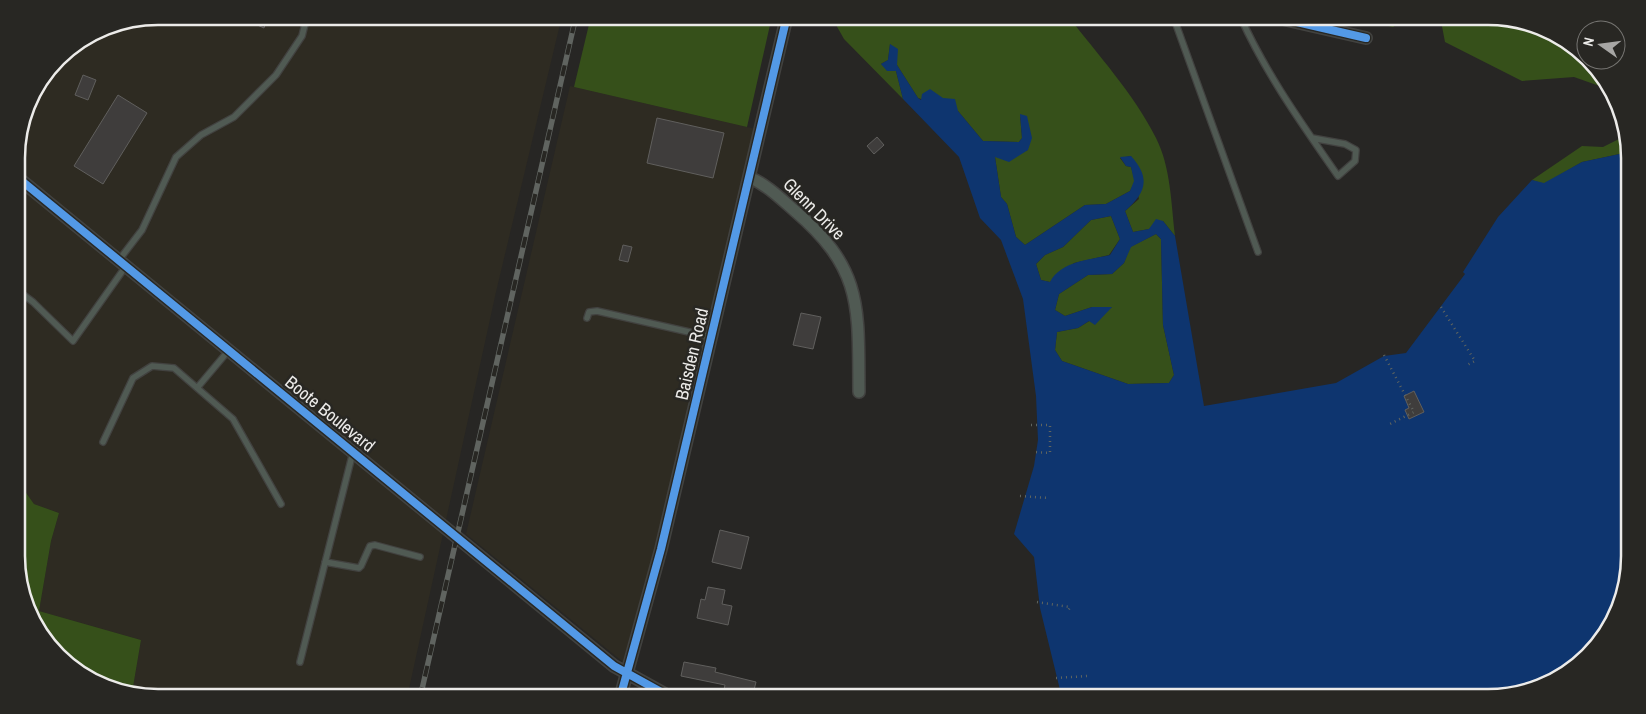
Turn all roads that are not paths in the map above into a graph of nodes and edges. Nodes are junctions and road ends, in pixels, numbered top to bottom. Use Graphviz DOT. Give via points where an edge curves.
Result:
graph roads {
  1 [pos="305,25"];
  2 [pos="785,25"];
  3 [pos="1175,25"];
  4 [pos="1244,25"];
  5 [pos="1309,25"];
  6 [pos="1366,38"];
  7 [pos="1312,138"];
  8 [pos="749,177"];
  9 [pos="25,184"];
  10 [pos="1258,252"];
  11 [pos="122,263"];
  12 [pos="25,296"];
  13 [pos="587,318"];
  14 [pos="711,337"];
  15 [pos="229,350"];
  16 [pos="197,388"];
  17 [pos="859,392"];
  18 [pos="103,442"];
  19 [pos="352,452"];
  20 [pos="281,504"];
  21 [pos="420,557"];
  22 [pos="325,562"];
  23 [pos="300,662"];
  24 [pos="626,673"];
  25 [pos="622,689"];
  26 [pos="655,689"];
  1 -- 11 [label="lane" via="302,36 276,75 234,117 201,135 176,157 142,230"];
  2 -- 8 [label="street, Baisden Road"];
  3 -- 10 [label="lane"];
  4 -- 7 [label="lane" via="1282,94"];
  5 -- 6 [label="street"];
  7 -- 7 [label="lane" via="1338,176 1355,161 1356,150 1345,144"];
  8 -- 14 [label="street, Baisden Road"];
  8 -- 17 [label="street, Glenn Drive" via="762,183 807,221 832,248 844,267 858,313"];
  9 -- 11 [label="street, Boote Boulevard"];
  11 -- 12 [label="lane" via="73,341"];
  11 -- 15 [label="street, Boote Boulevard"];
  13 -- 14 [label="lane" via="589,312 597,312"];
  14 -- 24 [label="street, Baisden Road" via="661,549"];
  15 -- 16 [label="lane"];
  15 -- 19 [label="street, Boote Boulevard"];
  16 -- 18 [label="lane" via="174,368 152,366 134,378"];
  16 -- 20 [label="lane" via="233,419"];
  19 -- 22 [label="lane"];
  19 -- 24 [label="street, Boote Boulevard"];
  21 -- 22 [label="lane" via="375,545 370,546 362,566 358,568"];
  22 -- 23 [label="lane"];
  24 -- 25 [label="street, Baisden Road"];
  24 -- 26 [label="street, Boote Boulevard"];
}
